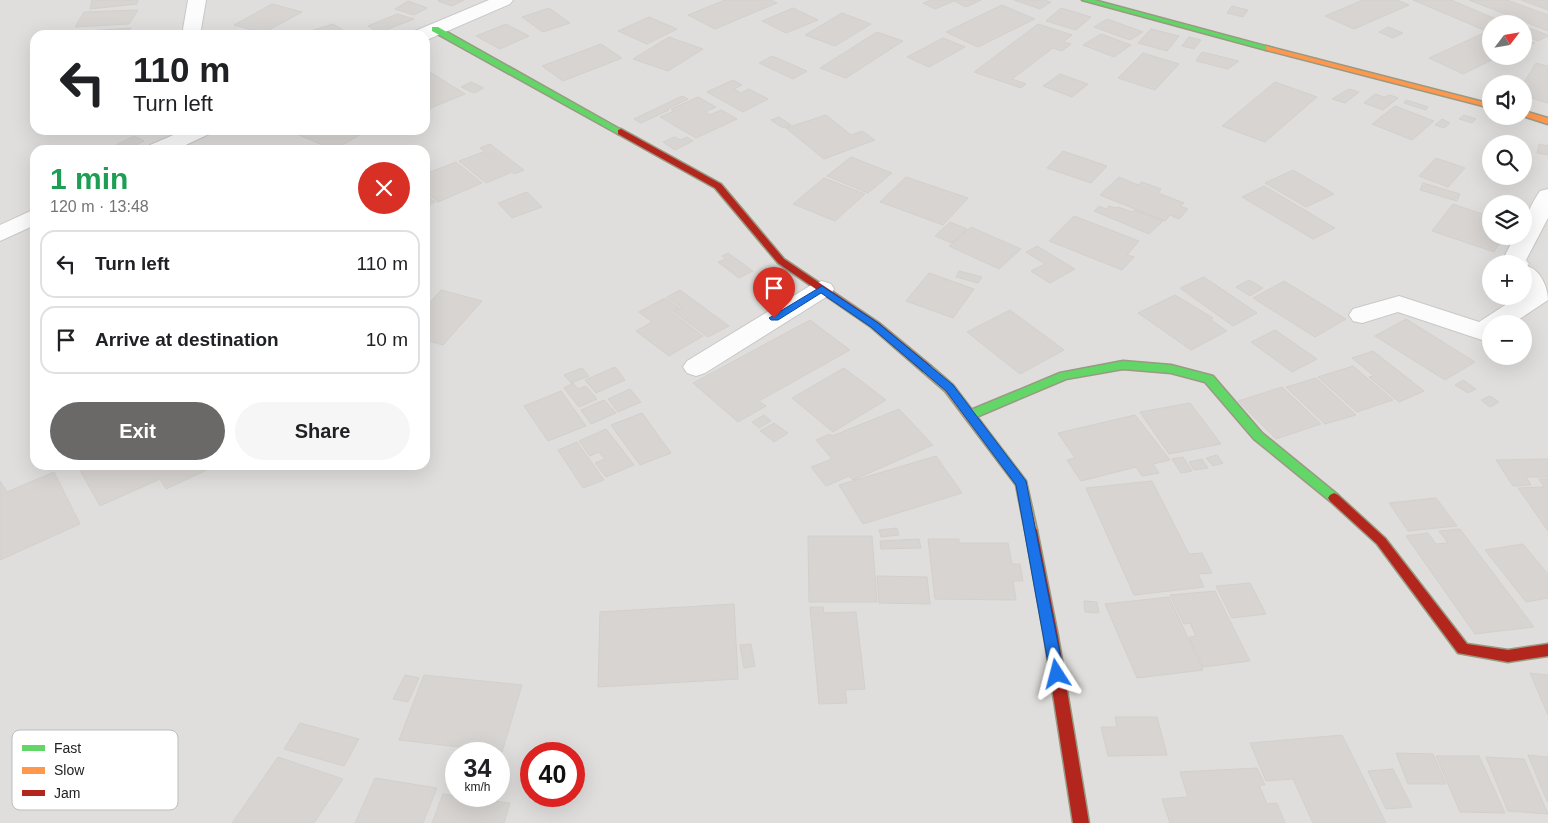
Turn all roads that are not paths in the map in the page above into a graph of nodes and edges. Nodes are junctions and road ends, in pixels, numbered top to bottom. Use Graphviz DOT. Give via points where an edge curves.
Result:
graph roads {
  1 [pos="197,0"];
  2 [pos="504,0"];
  3 [pos="1086,0"];
  4 [pos="191,30"];
  5 [pos="430,32"];
  6 [pos="430,33"];
  7 [pos="1482,104"];
  8 [pos="1532,116"];
  9 [pos="1548,121"];
  10 [pos="186,135"];
  11 [pos="167,141"];
  12 [pos="1548,196"];
  13 [pos="30,219"];
  14 [pos="0,234"];
  15 [pos="1517,255"];
  16 [pos="1532,284"];
  17 [pos="822,289"];
  18 [pos="1542,300"];
  19 [pos="1362,315"];
  20 [pos="1513,315"];
  21 [pos="1482,332"];
  22 [pos="696,367"];
  23 [pos="970,415"];
  24 [pos="1548,650"];
  25 [pos="1081,823"];
  1 -- 4 [label="street"];
  2 -- 5 [label="street"];
  3 -- 7 [label="street"];
  6 -- 17 [label="street" via="718,186 782,261"];
  8 -- 9 [label="street"];
  10 -- 11 [label="street"];
  12 -- 15 [label="street"];
  13 -- 14 [label="street"];
  16 -- 18 [label="street"];
  17 -- 22 [label="street"];
  17 -- 23 [label="street" via="874,325 950,388"];
  18 -- 20 [label="street"];
  19 -- 21 [label="street" via="1399,304"];
  23 -- 24 [label="street" via="1064,376 1123,365 1171,369 1209,379 1258,436 1314,480 1381,540 1463,649 1508,656"];
  23 -- 25 [label="street" via="1022,484 1051,636"];
}
